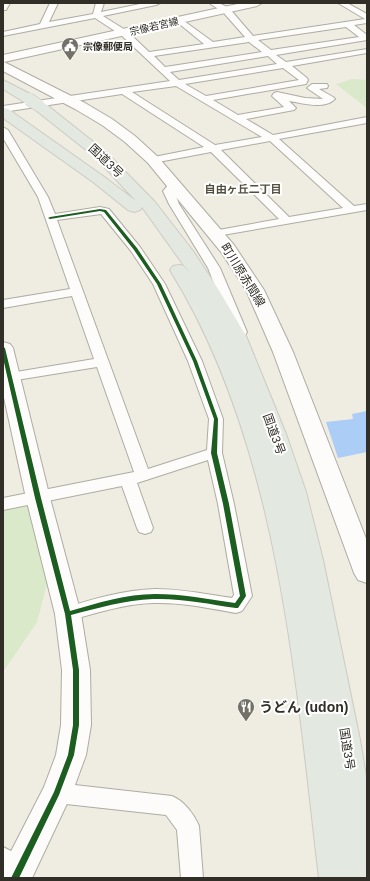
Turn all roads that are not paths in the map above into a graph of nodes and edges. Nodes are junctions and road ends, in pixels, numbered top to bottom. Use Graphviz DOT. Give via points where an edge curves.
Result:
graph roads {
  1 [pos="6,3"];
  2 [pos="54,3"];
  3 [pos="100,3"];
  4 [pos="156,3"];
  5 [pos="213,3"];
  6 [pos="257,3"];
  7 [pos="342,3"];
  8 [pos="3,8"];
  9 [pos="226,10"];
  10 [pos="96,15"];
  11 [pos="366,18"];
  12 [pos="180,20"];
  13 [pos="347,24"];
  14 [pos="43,26"];
  15 [pos="124,33"];
  16 [pos="3,34"];
  17 [pos="251,39"];
  18 [pos="211,45"];
  19 [pos="367,51"];
  20 [pos="270,53"];
  21 [pos="147,55"];
  22 [pos="3,60"];
  23 [pos="286,65"];
  24 [pos="3,66"];
  25 [pos="163,70"];
  26 [pos="177,83"];
  27 [pos="3,84"];
  28 [pos="324,86"];
  29 [pos="269,88"];
  30 [pos="122,90"];
  31 [pos="3,93"];
  32 [pos="277,96"];
  33 [pos="66,98"];
  34 [pos="204,99"];
  35 [pos="27,103"];
  36 [pos="3,109"];
  37 [pos="3,112"];
  38 [pos="237,118"];
  39 [pos="367,120"];
  40 [pos="3,130"];
  41 [pos="273,139"];
  42 [pos="215,150"];
  43 [pos="153,160"];
  44 [pos="174,184"];
  45 [pos="134,207"];
  46 [pos="367,207"];
  47 [pos="352,210"];
  48 [pos="50,218"];
  49 [pos="286,221"];
  50 [pos="217,233"];
  51 [pos="77,292"];
  52 [pos="3,304"];
  53 [pos="3,348"];
  54 [pos="102,362"];
  55 [pos="10,377"];
  56 [pos="254,380"];
  57 [pos="214,454"];
  58 [pos="136,477"];
  59 [pos="38,498"];
  60 [pos="3,504"];
  61 [pos="145,528"];
  62 [pos="366,571"];
  63 [pos="68,614"];
  64 [pos="57,793"];
  65 [pos="13,868"];
  66 [pos="367,877"];
  67 [pos="192,878"];
  68 [pos="336,878"];
  1 -- 8 [label="street"];
  2 -- 14 [label="street"];
  3 -- 10 [label="street"];
  4 -- 10 [label="street"];
  5 -- 9 [label="street"];
  6 -- 9 [label="main road, 宗像若宮線"];
  7 -- 11 [label="street"];
  9 -- 12 [label="main road, 宗像若宮線"];
  9 -- 17 [label="street"];
  10 -- 14 [label="street"];
  10 -- 15 [label="street"];
  11 -- 13 [label="street"];
  12 -- 15 [label="main road, 宗像若宮線"];
  12 -- 18 [label="street"];
  13 -- 17 [label="street"];
  13 -- 20 [label="street" via="366,38"];
  14 -- 16 [label="street"];
  15 -- 21 [label="street"];
  15 -- 22 [label="main road, 宗像若宮線"];
  17 -- 18 [label="street"];
  17 -- 20 [label="street"];
  18 -- 21 [label="street"];
  19 -- 23 [label="street"];
  20 -- 23 [label="street"];
  20 -- 25 [label="street"];
  21 -- 25 [label="street"];
  23 -- 26 [label="street"];
  23 -- 29 [label="street" via="304,80 303,82"];
  24 -- 33 [label="main road, 町川原赤間線"];
  25 -- 26 [label="street"];
  26 -- 30 [label="street"];
  26 -- 34 [label="street"];
  27 -- 35 [label="highway, 国道3号"];
  28 -- 32 [label="street" via="311,88 330,99 326,102"];
  29 -- 32 [label="street"];
  29 -- 34 [label="street"];
  30 -- 33 [label="street"];
  30 -- 42 [label="street"];
  31 -- 35 [label="highway, 国道3号"];
  32 -- 38 [label="street" via="291,108"];
  33 -- 36 [label="street"];
  33 -- 43 [label="main road, 町川原赤間線" via="107,122"];
  34 -- 38 [label="street"];
  35 -- 45 [label="highway, 国道3号" via="108,176"];
  35 -- 56 [label="highway, 国道3号" via="100,154 149,205 211,292 236,336"];
  37 -- 45 [label="highway"];
  38 -- 41 [label="street"];
  39 -- 41 [label="street"];
  40 -- 48 [label="street" via="43,198"];
  41 -- 42 [label="street"];
  41 -- 47 [label="street"];
  42 -- 43 [label="street"];
  42 -- 49 [label="street"];
  43 -- 44 [label="main road, 町川原赤間線"];
  44 -- 50 [label="main road, 町川原赤間線"];
  44 -- 56 [label="street" via="168,191 214,268 241,336"];
  45 -- 68 [label="highway, 国道3号" via="172,258 218,339 252,429 273,500 299,623"];
  46 -- 47 [label="street"];
  47 -- 49 [label="street"];
  48 -- 51 [label="street"];
  48 -- 57 [label="street" via="105,211 136,249 159,284 195,361 216,419"];
  49 -- 50 [label="street"];
  50 -- 62 [label="main road, 町川原赤間線" via="255,290 270,322"];
  51 -- 52 [label="street"];
  51 -- 54 [label="street"];
  53 -- 55 [label="main road"];
  54 -- 55 [label="street"];
  54 -- 58 [label="street"];
  55 -- 59 [label="main road"];
  56 -- 66 [label="highway, 国道3号" via="294,492 308,552 342,725"];
  57 -- 58 [label="street"];
  57 -- 63 [label="street" via="243,596 236,606 167,596 142,597 118,600"];
  58 -- 59 [label="street"];
  58 -- 61 [label="street"];
  59 -- 60 [label="street"];
  59 -- 63 [label="main road"];
  63 -- 64 [label="main road" via="76,670 76,725 71,755"];
  64 -- 65 [label="main road"];
  64 -- 67 [label="street" via="172,806 188,826"];
}
